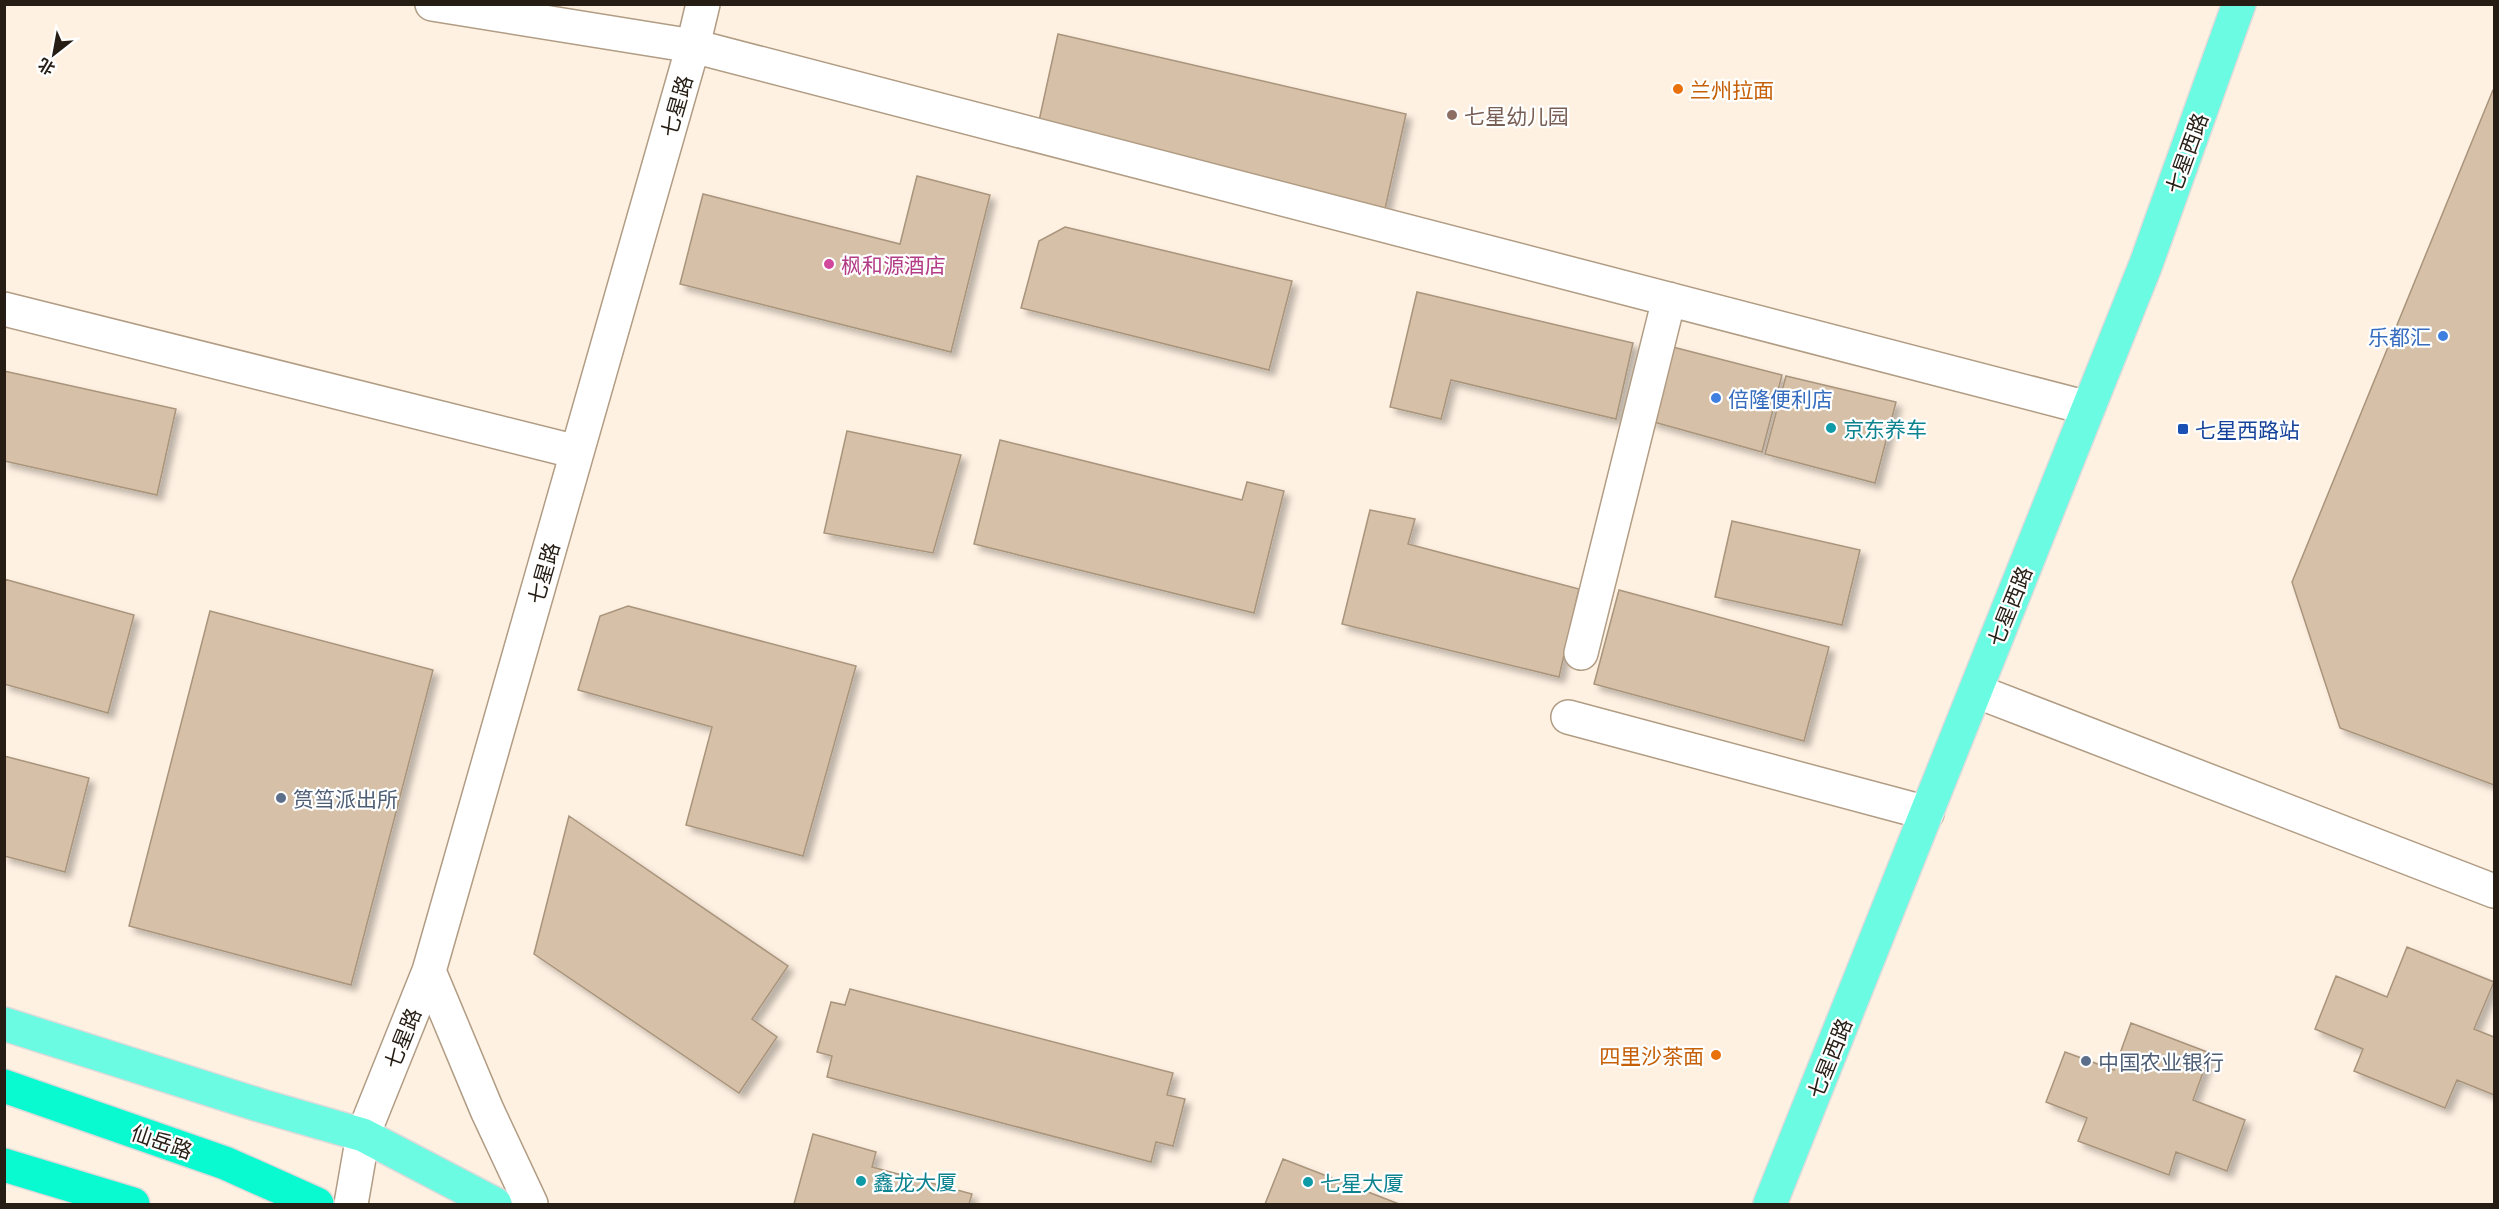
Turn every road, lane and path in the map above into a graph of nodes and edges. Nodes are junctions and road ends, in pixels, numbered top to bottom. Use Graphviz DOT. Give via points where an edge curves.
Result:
graph roads {
  1 [pos="432,4"];
  2 [pos="703,4"];
  3 [pos="2238,4"];
  4 [pos="693,46"];
  5 [pos="1669,299"];
  6 [pos="4,309"];
  7 [pos="2088,408"];
  8 [pos="577,452"];
  9 [pos="1581,653"];
  10 [pos="1976,691"];
  11 [pos="1568,717"];
  12 [pos="1927,813"];
  13 [pos="2494,891"];
  14 [pos="429,971"];
  15 [pos="4,1024"];
  16 [pos="4,1086"];
  17 [pos="363,1135"];
  18 [pos="4,1165"];
  19 [pos="88,1204"];
  20 [pos="133,1204"];
  21 [pos="317,1204"];
  22 [pos="351,1204"];
  23 [pos="495,1204"];
  24 [pos="531,1204"];
  25 [pos="1770,1204"];
  1 -- 4 [label="street"];
  2 -- 4 [label="street, 七星路"];
  3 -- 7 [label="main road, 七星西路" via="2146,264"];
  4 -- 5 [label="street"];
  4 -- 8 [label="street, 七星路"];
  5 -- 7 [label="street"];
  5 -- 9 [label="street"];
  6 -- 8 [label="street"];
  7 -- 10 [label="main road, 七星西路"];
  8 -- 14 [label="street, 七星路"];
  10 -- 12 [label="main road, 七星西路"];
  10 -- 13 [label="street"];
  11 -- 12 [label="street"];
  12 -- 25 [label="main road, 七星西路"];
  14 -- 17 [label="street, 七星路"];
  14 -- 24 [label="street"];
  15 -- 17 [label="main road"];
  16 -- 21 [label="highway, 仙岳路" via="225,1163"];
  17 -- 22 [label="street, 七星路"];
  17 -- 23 [label="main road"];
  18 -- 19 [label="highway"];
  18 -- 20 [label="highway"];
}
